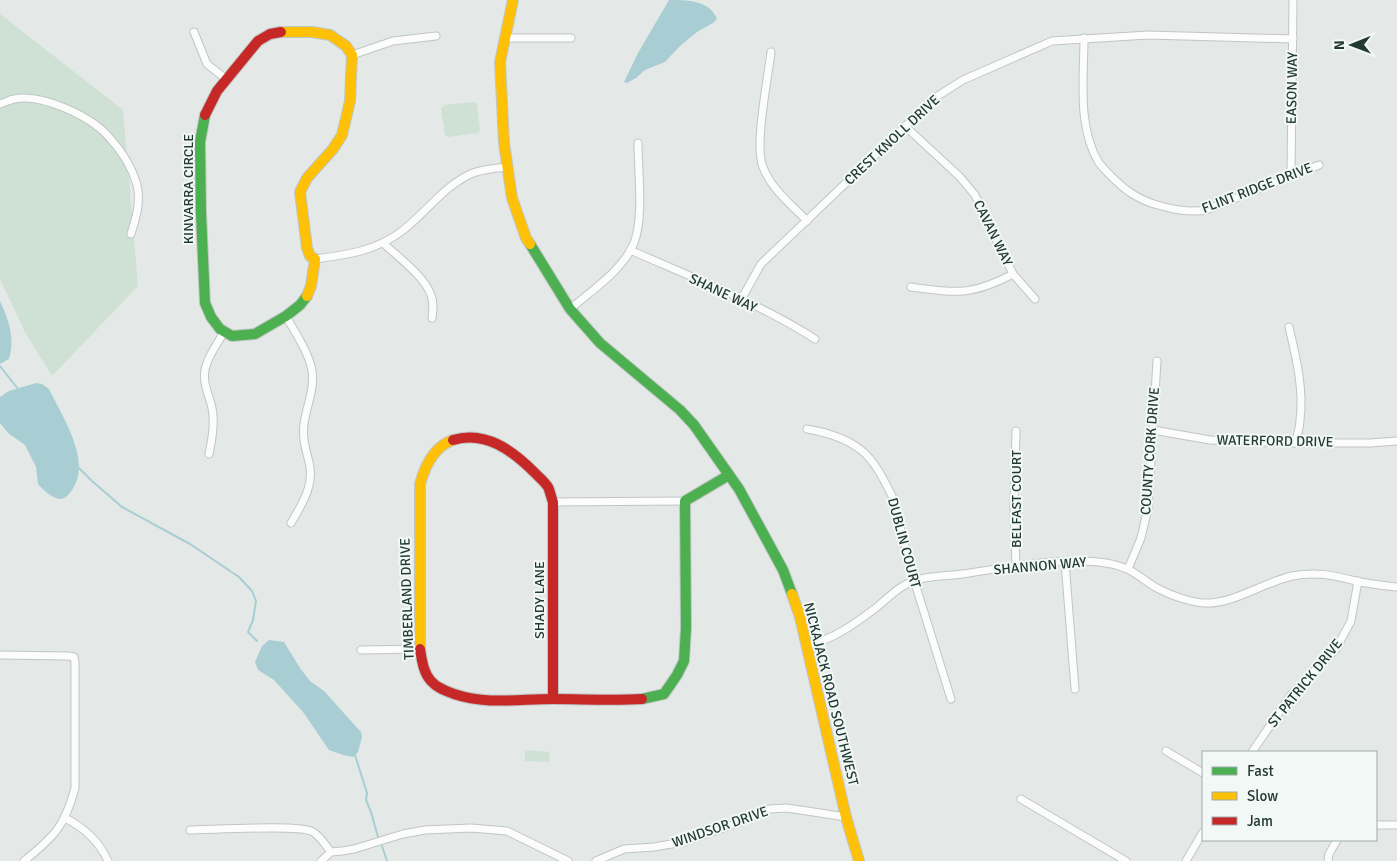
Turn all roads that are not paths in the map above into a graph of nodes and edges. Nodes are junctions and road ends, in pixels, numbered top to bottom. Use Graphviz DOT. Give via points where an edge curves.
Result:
graph roads {
  1 [pos="513,0"];
  2 [pos="1293,0"];
  3 [pos="194,32"];
  4 [pos="436,36"];
  5 [pos="504,38"];
  6 [pos="571,38"];
  7 [pos="1084,38"];
  8 [pos="1293,39"];
  9 [pos="771,52"];
  10 [pos="352,55"];
  11 [pos="226,79"];
  12 [pos="0,104"];
  13 [pos="905,126"];
  14 [pos="638,144"];
  15 [pos="1319,165"];
  16 [pos="507,166"];
  17 [pos="1291,176"];
  18 [pos="807,220"];
  19 [pos="131,234"];
  20 [pos="383,243"];
  21 [pos="630,250"];
  22 [pos="315,259"];
  23 [pos="1012,274"];
  24 [pos="911,287"];
  25 [pos="1035,299"];
  26 [pos="741,300"];
  27 [pos="570,309"];
  28 [pos="286,316"];
  29 [pos="432,318"];
  30 [pos="1289,327"];
  31 [pos="224,332"];
  32 [pos="814,339"];
  33 [pos="1157,361"];
  34 [pos="807,428"];
  35 [pos="1153,430"];
  36 [pos="1016,431"];
  37 [pos="1397,441"];
  38 [pos="1295,443"];
  39 [pos="209,454"];
  40 [pos="729,475"];
  41 [pos="685,501"];
  42 [pos="554,502"];
  43 [pos="291,523"];
  44 [pos="1064,562"];
  45 [pos="1016,567"];
  46 [pos="1128,569"];
  47 [pos="914,580"];
  48 [pos="1358,581"];
  49 [pos="1397,588"];
  50 [pos="807,645"];
  51 [pos="420,649"];
  52 [pos="361,650"];
  53 [pos="0,655"];
  54 [pos="1075,690"];
  55 [pos="951,698"];
  56 [pos="553,699"];
  57 [pos="1166,751"];
  58 [pos="1253,751"];
  59 [pos="1202,772"];
  60 [pos="1021,799"];
  61 [pos="846,817"];
  62 [pos="66,818"];
  63 [pos="1377,825"];
  64 [pos="1397,825"];
  65 [pos="190,830"];
  66 [pos="1202,834"];
  67 [pos="1336,841"];
  68 [pos="332,852"];
  69 [pos="24,861"];
  70 [pos="108,861"];
  71 [pos="321,861"];
  72 [pos="568,861"];
  73 [pos="596,861"];
  74 [pos="859,861"];
  75 [pos="1126,861"];
  76 [pos="1186,861"];
  77 [pos="1328,861"];
  1 -- 5 [label="street, NICKAJACK ROAD SOUTHWEST"];
  2 -- 8 [label="street, EASON WAY"];
  3 -- 11 [label="street" via="206,64"];
  4 -- 10 [label="street" via="394,41"];
  5 -- 6 [label="street"];
  5 -- 16 [label="street, NICKAJACK ROAD SOUTHWEST" via="500,62"];
  7 -- 8 [label="street, CREST KNOLL DRIVE" via="1148,35"];
  7 -- 13 [label="street, CREST KNOLL DRIVE" via="1052,41 964,80 936,97"];
  7 -- 17 [label="street, FLINT RIDGE DRIVE" via="1084,100 1091,145 1100,164 1124,189 1139,199 1193,212 1206,210"];
  8 -- 17 [label="street, EASON WAY"];
  9 -- 18 [label="street" via="760,158 774,187"];
  10 -- 11 [label="street, KINVARRA CIRCLE" via="330,34 270,34 258,41"];
  10 -- 22 [label="street" via="343,132 339,142 312,171 300,192 307,248"];
  11 -- 31 [label="street, KINVARRA CIRCLE" via="206,111 200,142 205,303 211,317"];
  12 -- 19 [label="street" via="14,98 39,99 70,110 107,135 130,167 137,186 139,205"];
  13 -- 18 [label="street, CREST KNOLL DRIVE"];
  13 -- 23 [label="street, CAVAN WAY" via="975,195"];
  14 -- 21 [label="street" via="639,217"];
  15 -- 17 [label="street, FLINT RIDGE DRIVE"];
  16 -- 20 [label="street" via="473,173 449,188 402,231"];
  16 -- 27 [label="street, NICKAJACK ROAD SOUTHWEST" via="512,198 526,238"];
  18 -- 26 [label="street, CREST KNOLL DRIVE" via="761,264"];
  20 -- 22 [label="street" via="355,253"];
  20 -- 29 [label="street" via="416,273 427,288 433,302"];
  21 -- 26 [label="street, SHANE WAY"];
  21 -- 27 [label="street" via="606,279"];
  22 -- 28 [label="street" via="307,296"];
  23 -- 24 [label="street" via="974,290 952,292"];
  23 -- 25 [label="street, CAVAN WAY"];
  26 -- 32 [label="street, SHANE WAY"];
  27 -- 40 [label="street, NICKAJACK ROAD SOUTHWEST" via="600,343 680,410"];
  28 -- 31 [label="street" via="255,334 232,336"];
  28 -- 43 [label="street" via="310,361 313,381 304,426 304,447 311,480"];
  30 -- 38 [label="street" via="1301,391"];
  31 -- 39 [label="street" via="204,375 213,421"];
  33 -- 35 [label="street, COUNTY CORK DRIVE"];
  34 -- 47 [label="street, DUBLIN COURT" via="862,450 876,468 892,496"];
  35 -- 38 [label="street, WATERFORD DRIVE" via="1210,440"];
  35 -- 46 [label="street, COUNTY CORK DRIVE" via="1148,508 1141,538"];
  36 -- 45 [label="street, BELFAST COURT"];
  37 -- 38 [label="street, WATERFORD DRIVE"];
  40 -- 41 [label="street"];
  40 -- 50 [label="street, NICKAJACK ROAD SOUTHWEST" via="783,570"];
  41 -- 42 [label="street"];
  41 -- 56 [label="street, TIMBERLAND DRIVE" via="686,628 684,661 677,676 664,694 646,699"];
  42 -- 51 [label="street, TIMBERLAND DRIVE" via="548,487 506,448 485,438 462,437 444,443 425,467 420,484"];
  42 -- 56 [label="street, SHADY LANE"];
  44 -- 45 [label="street, SHANNON WAY"];
  44 -- 46 [label="street, SHANNON WAY" via="1104,562"];
  44 -- 54 [label="street"];
  45 -- 47 [label="street, SHANNON WAY"];
  46 -- 48 [label="street, SHANNON WAY" via="1159,589 1210,604 1226,601 1274,581 1307,574"];
  47 -- 50 [label="street, SHANNON WAY" via="839,633"];
  47 -- 55 [label="street, DUBLIN COURT"];
  48 -- 49 [label="street, SHANNON WAY"];
  48 -- 58 [label="street, ST PATRICK DRIVE" via="1351,621 1336,649 1291,695"];
  50 -- 61 [label="street, NICKAJACK ROAD SOUTHWEST"];
  51 -- 52 [label="street"];
  51 -- 56 [label="street, TIMBERLAND DRIVE" via="426,677 454,695 502,702"];
  53 -- 62 [label="street" via="74,657 74,788"];
  57 -- 59 [label="street"];
  60 -- 75 [label="street"];
  61 -- 73 [label="street, WINDSOR DRIVE" via="787,808 769,809 683,842 624,849"];
  61 -- 74 [label="street, NICKAJACK ROAD SOUTHWEST"];
  62 -- 69 [label="street" via="51,838"];
  62 -- 70 [label="street" via="80,825 94,839"];
  63 -- 64 [label="street"];
  65 -- 68 [label="street" via="303,829 312,831"];
  66 -- 76 [label="street"];
  67 -- 77 [label="street"];
  68 -- 71 [label="street"];
  68 -- 72 [label="street" via="426,830 471,828 507,831"];
}
